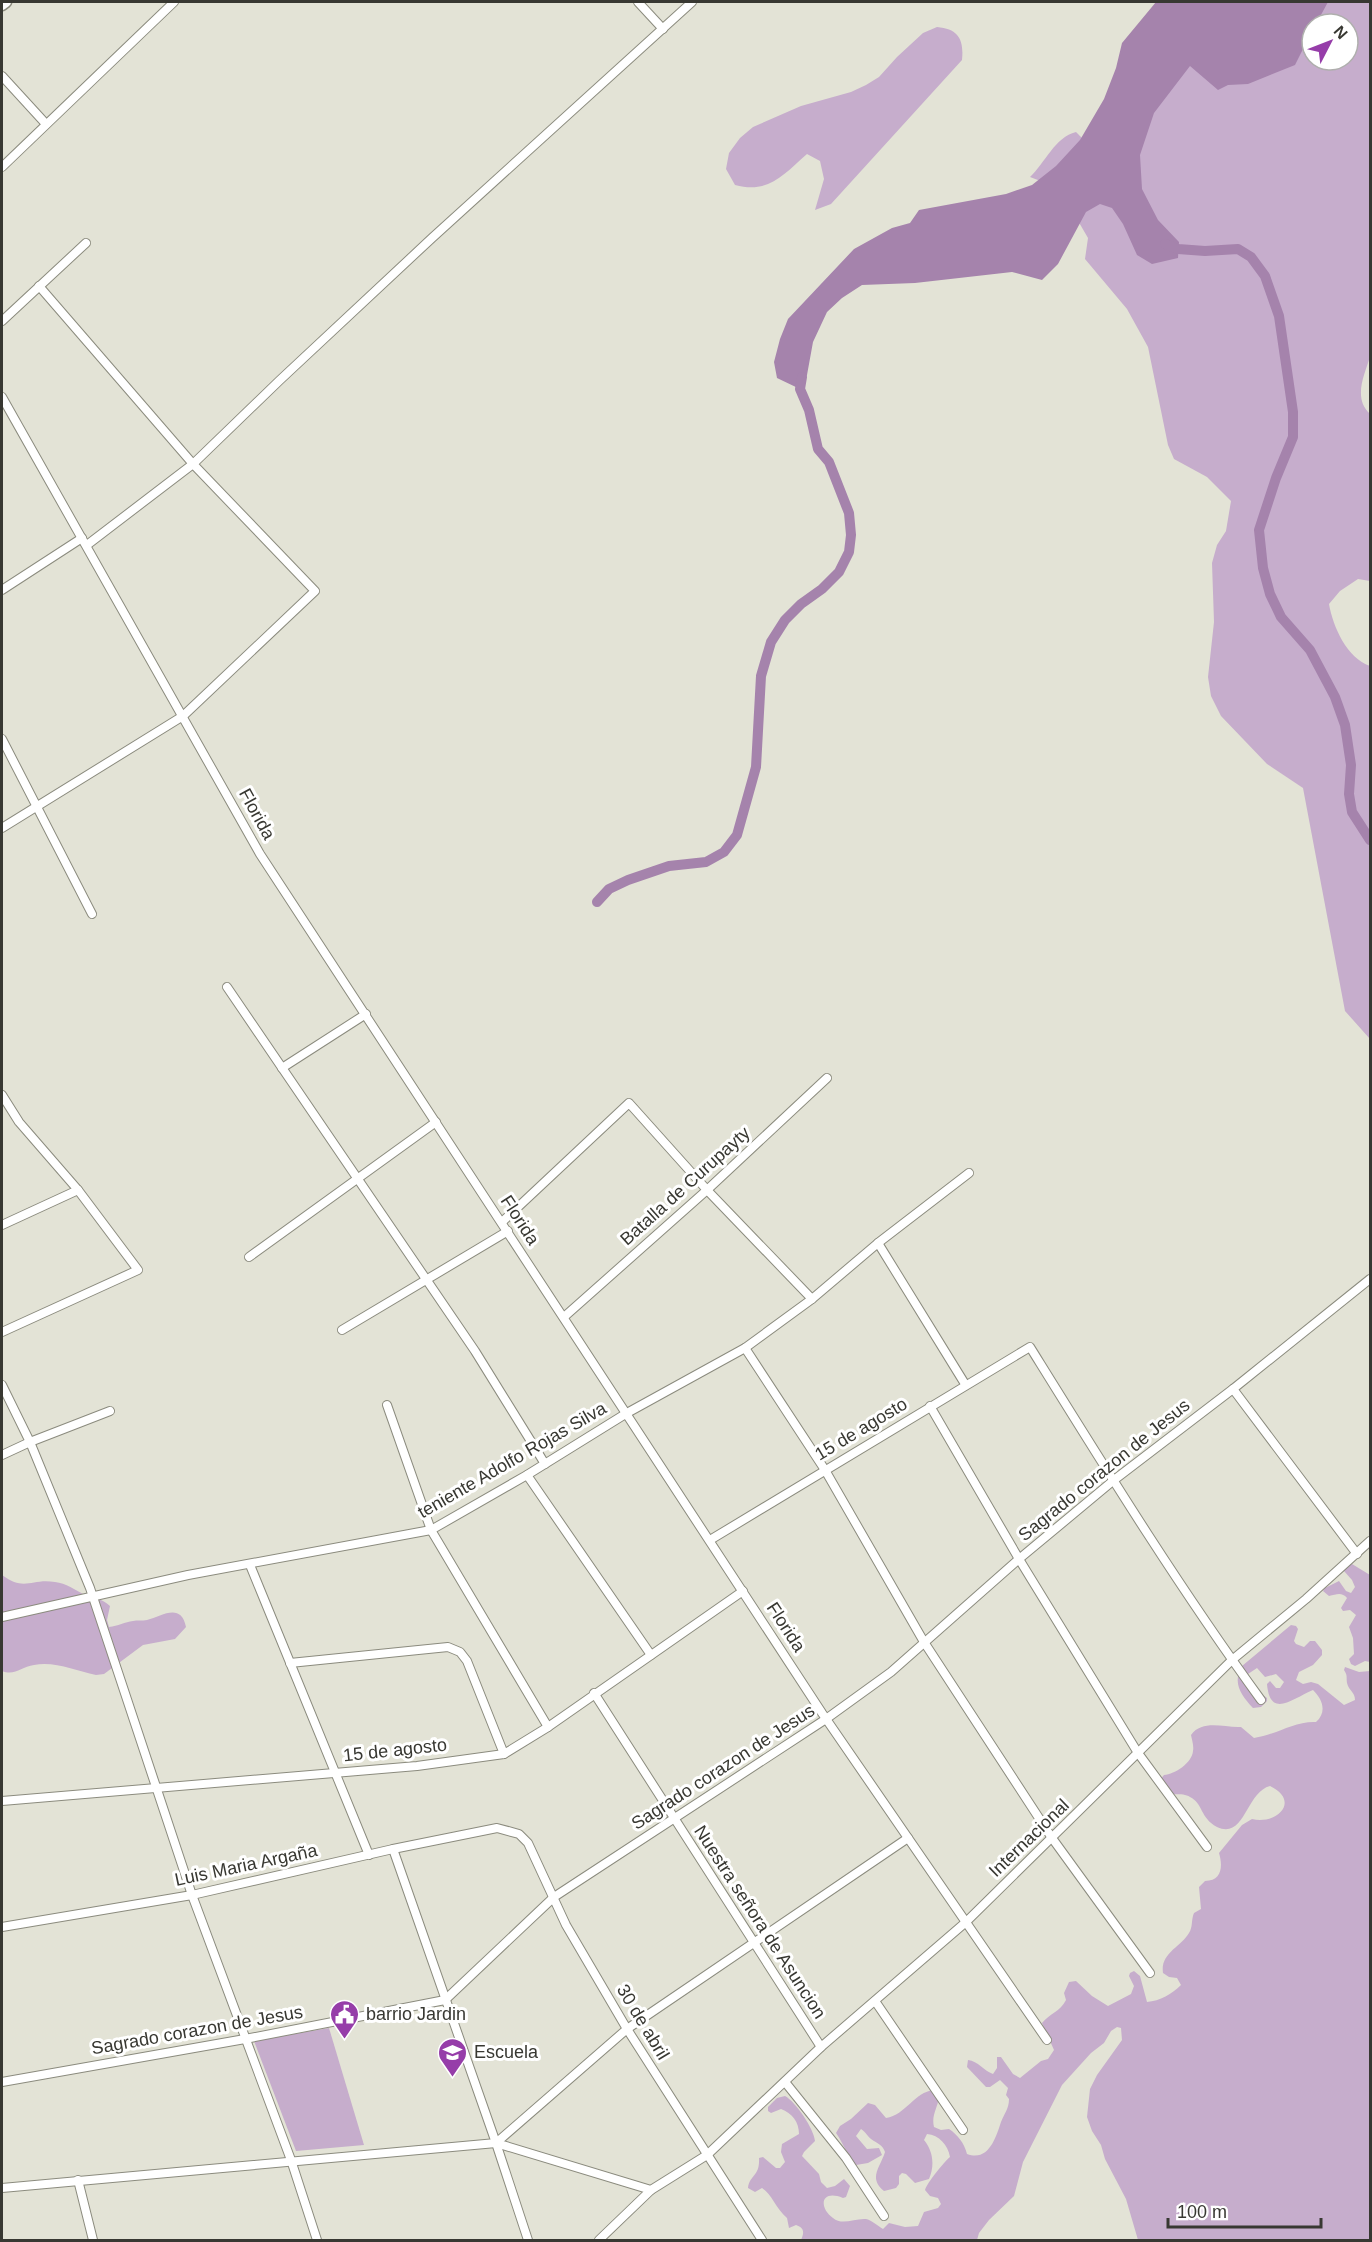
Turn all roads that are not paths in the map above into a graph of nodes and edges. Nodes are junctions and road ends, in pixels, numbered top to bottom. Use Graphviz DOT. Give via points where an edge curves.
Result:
graph roads {
  1 [pos="6,2"];
  2 [pos="174,2"];
  3 [pos="638,2"];
  4 [pos="692,2"];
  5 [pos="2,5"];
  6 [pos="663,29"];
  7 [pos="2,76"];
  8 [pos="46,124"];
  9 [pos="2,167"];
  10 [pos="86,243"];
  11 [pos="39,286"];
  12 [pos="2,321"];
  13 [pos="3,403"];
  14 [pos="193,464"];
  15 [pos="84,542"];
  16 [pos="2,591"];
  17 [pos="183,716"];
  18 [pos="2,739"];
  19 [pos="38,807"];
  20 [pos="2,828"];
  21 [pos="92,914"];
  22 [pos="227,987"];
  23 [pos="366,1014"];
  24 [pos="282,1068"];
  25 [pos="827,1078"];
  26 [pos="2,1095"];
  27 [pos="436,1122"];
  28 [pos="969,1173"];
  29 [pos="357,1179"];
  30 [pos="78,1190"];
  31 [pos="706,1190"];
  32 [pos="502,1222"];
  33 [pos="2,1225"];
  34 [pos="508,1232"];
  35 [pos="878,1244"];
  36 [pos="249,1257"];
  37 [pos="1371,1279"];
  38 [pos="426,1280"];
  39 [pos="812,1299"];
  40 [pos="564,1317"];
  41 [pos="342,1330"];
  42 [pos="2,1332"];
  43 [pos="745,1348"];
  44 [pos="2,1384"];
  45 [pos="965,1384"];
  46 [pos="1233,1389"];
  47 [pos="387,1405"];
  48 [pos="930,1406"];
  49 [pos="110,1411"];
  50 [pos="627,1413"];
  51 [pos="30,1442"];
  52 [pos="2,1455"];
  53 [pos="545,1464"];
  54 [pos="825,1470"];
  55 [pos="527,1475"];
  56 [pos="1114,1480"];
  57 [pos="431,1530"];
  58 [pos="710,1540"];
  59 [pos="1371,1541"];
  60 [pos="1357,1554"];
  61 [pos="1019,1559"];
  62 [pos="250,1564"];
  63 [pos="743,1591"];
  64 [pos="92,1595"];
  65 [pos="2,1617"];
  66 [pos="924,1642"];
  67 [pos="651,1654"];
  68 [pos="1232,1660"];
  69 [pos="290,1663"];
  70 [pos="594,1693"];
  71 [pos="1261,1700"];
  72 [pos="826,1719"];
  73 [pos="548,1727"];
  74 [pos="1138,1753"];
  75 [pos="504,1754"];
  76 [pos="335,1772"];
  77 [pos="156,1788"];
  78 [pos="2,1801"];
  79 [pos="675,1819"];
  80 [pos="497,1828"];
  81 [pos="908,1838"];
  82 [pos="1052,1838"];
  83 [pos="1207,1847"];
  84 [pos="393,1849"];
  85 [pos="369,1855"];
  86 [pos="192,1895"];
  87 [pos="554,1897"];
  88 [pos="966,1922"];
  89 [pos="2,1927"];
  90 [pos="754,1943"];
  91 [pos="1150,1973"];
  92 [pos="445,2000"];
  93 [pos="875,2001"];
  94 [pos="627,2029"];
  95 [pos="245,2039"];
  96 [pos="1047,2040"];
  97 [pos="821,2047"];
  98 [pos="2,2082"];
  99 [pos="784,2082"];
  100 [pos="963,2130"];
  101 [pos="496,2143"];
  102 [pos="707,2155"];
  103 [pos="291,2160"];
  104 [pos="78,2180"];
  105 [pos="2,2188"];
  106 [pos="651,2190"];
  107 [pos="884,2216"];
  108 [pos="93,2241"];
  109 [pos="317,2241"];
  110 [pos="528,2241"];
  111 [pos="599,2241"];
  112 [pos="762,2241"];
  1 -- 5 [label="street"];
  2 -- 8 [label="street"];
  3 -- 6 [label="street"];
  4 -- 6 [label="street"];
  6 -- 14 [label="street" via="415,254"];
  7 -- 8 [label="street"];
  8 -- 9 [label="street"];
  10 -- 11 [label="street"];
  11 -- 12 [label="street"];
  11 -- 14 [label="street"];
  13 -- 15 [label="street, Florida"];
  14 -- 15 [label="street"];
  14 -- 17 [label="street" via="315,591"];
  15 -- 16 [label="street"];
  15 -- 17 [label="street, Florida"];
  17 -- 19 [label="street"];
  17 -- 23 [label="street, Florida" via="260,854"];
  18 -- 19 [label="street"];
  19 -- 20 [label="street"];
  19 -- 21 [label="street"];
  22 -- 24 [label="street"];
  23 -- 24 [label="street"];
  23 -- 27 [label="street, Florida"];
  24 -- 29 [label="street"];
  25 -- 31 [label="street, Batalla de Curupayty"];
  26 -- 30 [label="street" via="19,1122"];
  27 -- 29 [label="street"];
  27 -- 32 [label="street, Florida"];
  28 -- 35 [label="street, teniente Adolfo Rojas Silva"];
  29 -- 36 [label="street"];
  29 -- 38 [label="street"];
  30 -- 33 [label="street"];
  30 -- 42 [label="street" via="138,1270"];
  31 -- 32 [label="street" via="629,1103"];
  31 -- 39 [label="street"];
  31 -- 40 [label="street, Batalla de Curupayty"];
  32 -- 34 [label="street, Florida"];
  34 -- 38 [label="street"];
  34 -- 40 [label="street, Florida"];
  35 -- 39 [label="street, teniente Adolfo Rojas Silva"];
  35 -- 45 [label="street"];
  37 -- 46 [label="street, Sagrado corazon de Jesus"];
  38 -- 41 [label="street"];
  38 -- 53 [label="street" via="476,1351"];
  39 -- 43 [label="street, teniente Adolfo Rojas Silva"];
  40 -- 50 [label="street, Florida"];
  43 -- 50 [label="street, teniente Adolfo Rojas Silva"];
  43 -- 54 [label="street"];
  44 -- 51 [label="street"];
  45 -- 48 [label="street, 15 de agosto"];
  45 -- 56 [label="street, 15 de agosto" via="1030,1347"];
  46 -- 56 [label="street, Sagrado corazon de Jesus"];
  46 -- 60 [label="street"];
  47 -- 57 [label="street"];
  48 -- 54 [label="street, 15 de agosto"];
  48 -- 61 [label="street"];
  49 -- 51 [label="street"];
  50 -- 53 [label="street, teniente Adolfo Rojas Silva"];
  50 -- 58 [label="street, Florida"];
  51 -- 52 [label="street"];
  51 -- 64 [label="street"];
  53 -- 55 [label="street, teniente Adolfo Rojas Silva"];
  54 -- 58 [label="street, 15 de agosto"];
  54 -- 66 [label="street"];
  55 -- 57 [label="street, teniente Adolfo Rojas Silva"];
  55 -- 67 [label="street"];
  56 -- 61 [label="street, Sagrado corazon de Jesus"];
  56 -- 68 [label="street"];
  57 -- 62 [label="street, teniente Adolfo Rojas Silva"];
  57 -- 73 [label="street"];
  58 -- 63 [label="street, Florida"];
  59 -- 60 [label="street, Internacional"];
  60 -- 68 [label="street, Internacional"];
  61 -- 66 [label="street, Sagrado corazon de Jesus"];
  61 -- 74 [label="street"];
  62 -- 64 [label="street, teniente Adolfo Rojas Silva"];
  62 -- 69 [label="street"];
  63 -- 67 [label="street, 15 de agosto"];
  63 -- 72 [label="street, Florida"];
  64 -- 65 [label="street, teniente Adolfo Rojas Silva"];
  64 -- 77 [label="street"];
  66 -- 72 [label="street, Sagrado corazon de Jesus" via="891,1672"];
  66 -- 82 [label="street"];
  67 -- 70 [label="street, 15 de agosto"];
  68 -- 71 [label="street"];
  68 -- 74 [label="street, Internacional"];
  69 -- 75 [label="street" via="448,1647 467,1661"];
  69 -- 76 [label="street"];
  70 -- 73 [label="street, 15 de agosto"];
  70 -- 79 [label="street, Nuestra señora de Asuncion"];
  72 -- 79 [label="street, Sagrado corazon de Jesus"];
  72 -- 81 [label="street, Florida"];
  73 -- 75 [label="street, 15 de agosto"];
  74 -- 82 [label="street, Internacional"];
  74 -- 83 [label="street"];
  75 -- 76 [label="street, 15 de agosto"];
  76 -- 77 [label="street, 15 de agosto"];
  76 -- 85 [label="street"];
  77 -- 78 [label="street, 15 de agosto"];
  77 -- 86 [label="street"];
  79 -- 87 [label="street, Sagrado corazon de Jesus"];
  79 -- 90 [label="street, Nuestra señora de Asuncion"];
  80 -- 84 [label="street, Luis Maria Argaña"];
  80 -- 87 [label="street, 30 de abril" via="519,1834 528,1844"];
  81 -- 88 [label="street, Florida"];
  81 -- 90 [label="street"];
  82 -- 88 [label="street, Internacional"];
  82 -- 91 [label="street"];
  84 -- 85 [label="street, Luis Maria Argaña"];
  84 -- 92 [label="street"];
  85 -- 86 [label="street, Luis Maria Argaña"];
  86 -- 89 [label="street, Luis Maria Argaña"];
  86 -- 95 [label="street"];
  87 -- 92 [label="street, Sagrado corazon de Jesus"];
  87 -- 94 [label="street, 30 de abril" via="566,1925"];
  88 -- 93 [label="street, Internacional"];
  88 -- 96 [label="street, Florida"];
  90 -- 94 [label="street"];
  90 -- 97 [label="street, Nuestra señora de Asuncion"];
  92 -- 95 [label="street, Sagrado corazon de Jesus"];
  92 -- 101 [label="street"];
  93 -- 97 [label="street, Internacional"];
  93 -- 100 [label="street"];
  94 -- 101 [label="street"];
  94 -- 102 [label="street, 30 de abril"];
  95 -- 98 [label="street, Sagrado corazon de Jesus"];
  95 -- 103 [label="street"];
  97 -- 99 [label="street, Internacional"];
  99 -- 102 [label="street, Internacional"];
  99 -- 107 [label="street" via="846,2158"];
  101 -- 103 [label="street"];
  101 -- 106 [label="street"];
  101 -- 110 [label="street"];
  102 -- 106 [label="street, Internacional"];
  102 -- 112 [label="street, 30 de abril"];
  103 -- 104 [label="street"];
  103 -- 109 [label="street"];
  104 -- 105 [label="street"];
  104 -- 108 [label="street"];
  106 -- 111 [label="street, Internacional"];
}
